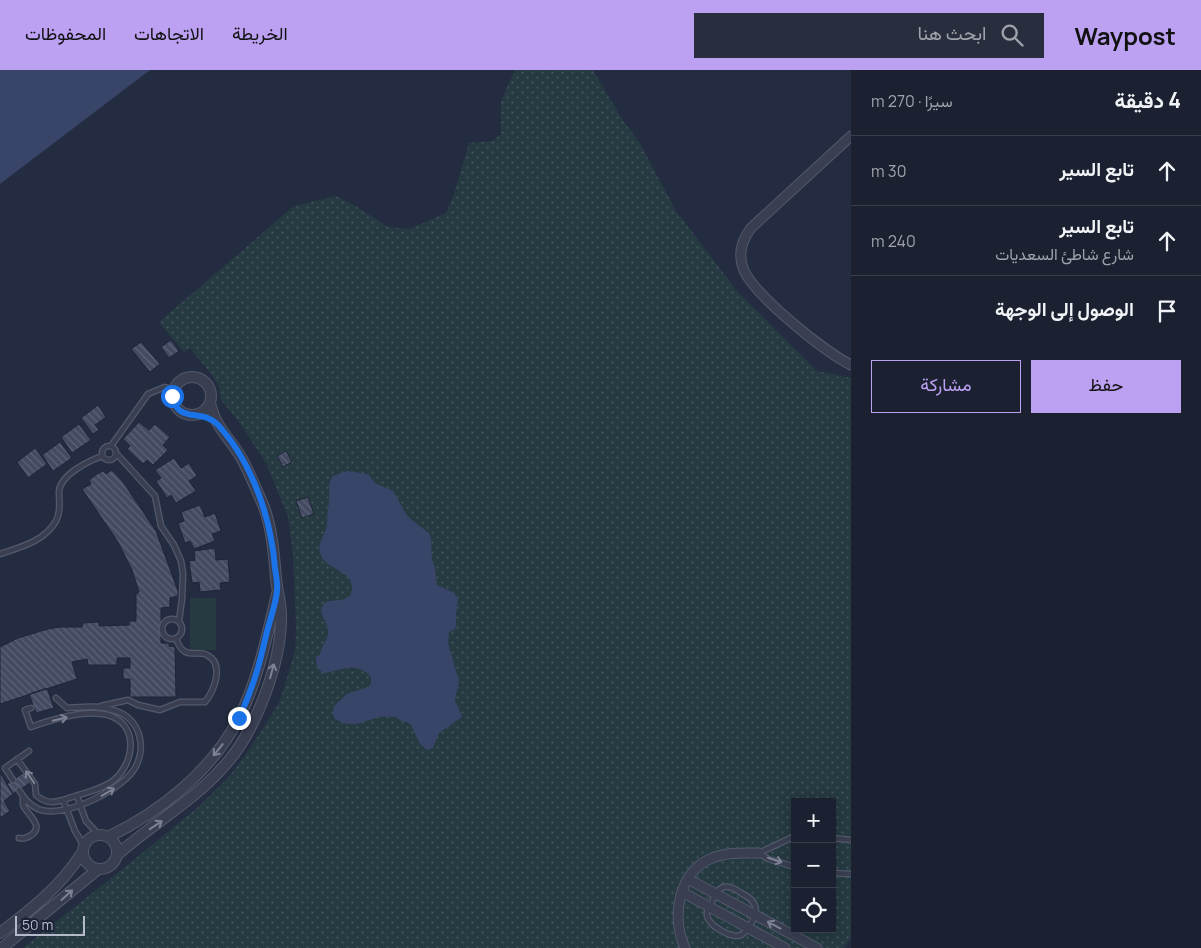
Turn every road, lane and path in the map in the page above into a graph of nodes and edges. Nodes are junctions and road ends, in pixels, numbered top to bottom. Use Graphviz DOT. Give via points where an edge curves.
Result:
graph roads {
  1 [pos="851,136"];
  2 [pos="851,365"];
  3 [pos="173,390"];
  4 [pos="210,403"];
  5 [pos="197,414"];
  6 [pos="218,424"];
  7 [pos="111,446"];
  8 [pos="116,453"];
  9 [pos="102,456"];
  10 [pos="0,554"];
  11 [pos="277,591"];
  12 [pos="179,621"];
  13 [pos="176,638"];
  14 [pos="248,696"];
  15 [pos="56,698"];
  16 [pos="262,701"];
  17 [pos="98,707"];
  18 [pos="31,708"];
  19 [pos="29,751"];
  20 [pos="17,759"];
  21 [pos="13,780"];
  22 [pos="19,790"];
  23 [pos="77,796"];
  24 [pos="23,797"];
  25 [pos="63,800"];
  26 [pos="80,804"];
  27 [pos="66,810"];
  28 [pos="104,836"];
  29 [pos="19,838"];
  30 [pos="791,838"];
  31 [pos="836,838"];
  32 [pos="851,840"];
  33 [pos="83,849"];
  34 [pos="759,853"];
  35 [pos="117,855"];
  36 [pos="791,865"];
  37 [pos="97,870"];
  38 [pos="836,873"];
  39 [pos="851,874"];
  40 [pos="688,879"];
  41 [pos="682,892"];
  42 [pos="716,894"];
  43 [pos="709,907"];
  44 [pos="755,915"];
  45 [pos="748,928"];
  46 [pos="0,933"];
  47 [pos="2,948"];
  48 [pos="685,948"];
  49 [pos="785,948"];
  50 [pos="817,948"];
  1 -- 2 [label="street" via="751,228 744,238 741,257 746,275 774,304 817,343"];
  3 -- 4 [label="street" via="180,380 197,377 210,388"];
  3 -- 5 [label="street" via="176,407 186,414"];
  3 -- 7 [label="lane" via="165,387 148,394"];
  4 -- 5 [label="street"];
  4 -- 6 [label="street"];
  5 -- 6 [label="street"];
  6 -- 11 [label="street" via="241,458 264,508 271,535"];
  7 -- 8 [label="lane"];
  7 -- 9 [label="lane" via="104,449"];
  8 -- 9 [label="lane" via="109,461"];
  8 -- 12 [label="lane" via="155,496 161,526 181,561"];
  9 -- 10 [label="lane" via="87,461 62,484 59,489 60,510 49,530 30,543"];
  11 -- 14 [label="street"];
  16 -- 11 [label="street, one-way" via="280,635 281,605"];
  12 -- 13 [label="lane" via="182,632"];
  12 -- 13 [label="lane" via="167,620 163,627 168,637"];
  13 -- 17 [label="lane" via="180,649 186,653 199,653 214,662 216,680 205,702 180,702 160,710 128,700"];
  14 -- 16 [label="street"];
  14 -- 28 [label="street, one-way" via="223,744 196,775 145,816"];
  15 -- 17 [label="lane" via="67,708"];
  35 -- 16 [label="street, one-way" via="197,794 225,765 254,724"];
  26 -- 17 [label="lane, one-way" via="110,792 124,781 139,760 141,750 141,738 131,721 114,710"];
  18 -- 23 [label="lane, one-way" via="25,710 32,727 92,714 110,716 129,733 129,761 121,772 114,780"];
  19 -- 20 [label="lane"];
  20 -- 21 [label="lane" via="5,768"];
  25 -- 20 [label="lane, one-way" via="43,802 36,796 35,784"];
  22 -- 24 [label="lane"];
  23 -- 25 [label="lane"];
  23 -- 26 [label="lane"];
  24 -- 27 [label="lane" via="38,809"];
  24 -- 29 [label="lane" via="36,829 28,837"];
  25 -- 27 [label="lane"];
  26 -- 27 [label="lane"];
  26 -- 28 [label="lane" via="86,821"];
  27 -- 33 [label="lane"];
  28 -- 33 [label="street" via="90,838"];
  28 -- 35 [label="street" via="116,844"];
  30 -- 34 [label="lane"];
  31 -- 32 [label="lane"];
  33 -- 37 [label="street" via="87,864"];
  33 -- 46 [label="street" via="67,875 31,910"];
  34 -- 36 [label="lane, one-way"];
  34 -- 40 [label="street" via="733,853 712,858 698,866"];
  35 -- 37 [label="street" via="108,868"];
  47 -- 37 [label="street, one-way"];
  38 -- 39 [label="lane"];
  40 -- 41 [label="street"];
  40 -- 42 [label="street"];
  41 -- 43 [label="street"];
  41 -- 48 [label="street" via="678,922"];
  42 -- 43 [label="lane"];
  42 -- 44 [label="street"];
  42 -- 44 [label="lane" via="724,887 734,889 754,901"];
  43 -- 45 [label="street"];
  43 -- 45 [label="lane" via="708,918 720,929 735,936"];
  44 -- 45 [label="lane"];
  50 -- 44 [label="street, one-way"];
  45 -- 49 [label="street"];
}
